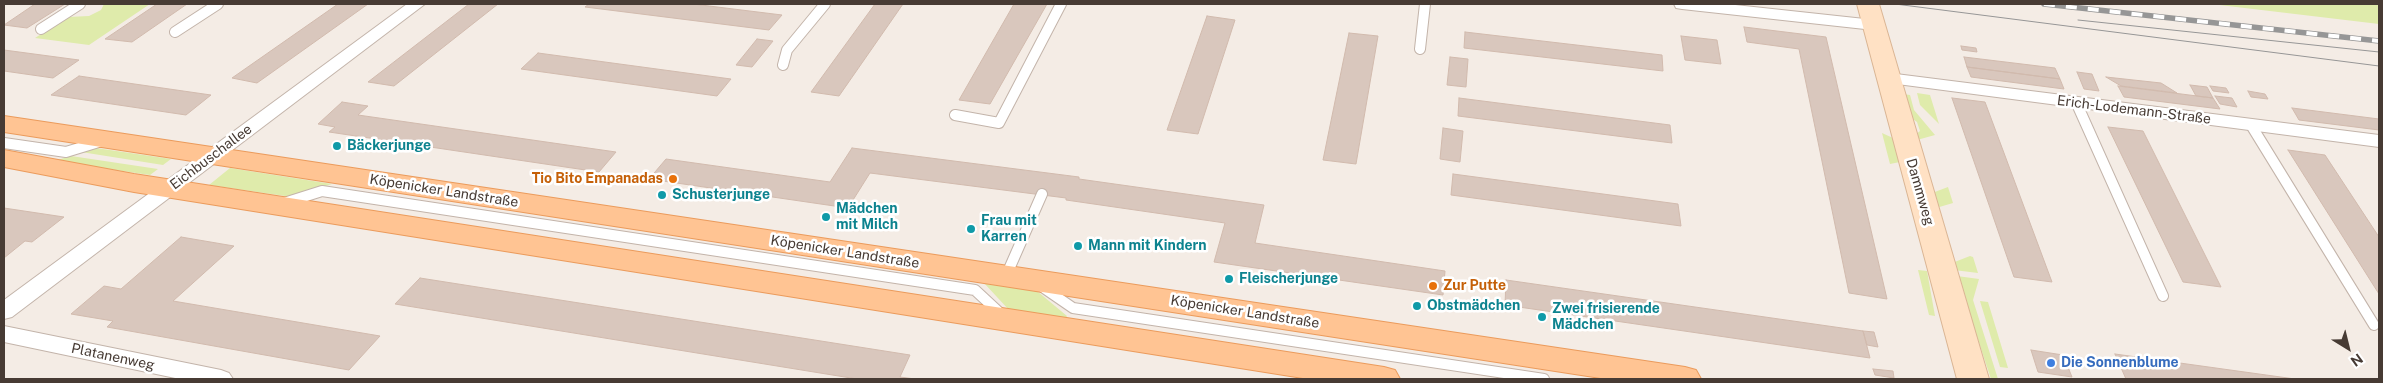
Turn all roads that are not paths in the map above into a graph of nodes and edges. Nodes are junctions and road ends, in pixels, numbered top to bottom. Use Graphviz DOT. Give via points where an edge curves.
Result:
graph roads {
  1 [pos="80,4"];
  2 [pos="218,4"];
  3 [pos="417,4"];
  4 [pos="825,4"];
  5 [pos="1061,4"];
  6 [pos="1425,4"];
  7 [pos="1682,4"];
  8 [pos="1871,14"];
  9 [pos="41,29"];
  10 [pos="175,32"];
  11 [pos="1420,49"];
  12 [pos="783,65"];
  13 [pos="1888,78"];
  14 [pos="2076,102"];
  15 [pos="955,115"];
  16 [pos="4,124"];
  17 [pos="2251,125"];
  18 [pos="107,139"];
  19 [pos="2379,141"];
  20 [pos="4,143"];
  21 [pos="213,156"];
  22 [pos="4,159"];
  23 [pos="168,188"];
  24 [pos="1042,194"];
  25 [pos="1019,278"];
  26 [pos="2163,296"];
  27 [pos="4,310"];
  28 [pos="2374,325"];
  29 [pos="4,334"];
  30 [pos="1667,378"];
  31 [pos="222,379"];
  32 [pos="1384,379"];
  33 [pos="1544,379"];
  34 [pos="1973,379"];
  1 -- 9 [label="lane"];
  2 -- 10 [label="lane"];
  3 -- 21 [label="street, Eichbuschallee"];
  4 -- 12 [label="lane" via="787,50"];
  5 -- 15 [label="lane" via="999,123"];
  6 -- 11 [label="lane"];
  7 -- 8 [label="street"];
  8 -- 13 [label="street, Dammweg"];
  13 -- 14 [label="street, Erich-Lodemann-Straße"];
  13 -- 34 [label="street, Dammweg"];
  14 -- 17 [label="street, Erich-Lodemann-Straße"];
  14 -- 26 [label="lane"];
  16 -- 18 [label="main road, Köpenicker Landstraße"];
  17 -- 19 [label="street, Erich-Lodemann-Straße"];
  17 -- 28 [label="lane"];
  18 -- 20 [label="lane" via="66,152"];
  18 -- 21 [label="main road, Köpenicker Landstraße"];
  21 -- 23 [label="street, Eichbuschallee"];
  21 -- 25 [label="main road, Köpenicker Landstraße"];
  22 -- 23 [label="main road"];
  23 -- 27 [label="street, Eichbuschallee"];
  23 -- 32 [label="main road"];
  24 -- 25 [label="lane"];
  25 -- 30 [label="main road, Köpenicker Landstraße"];
  25 -- 33 [label="lane" via="1073,308"];
  29 -- 31 [label="street, Platanenweg"];
}
